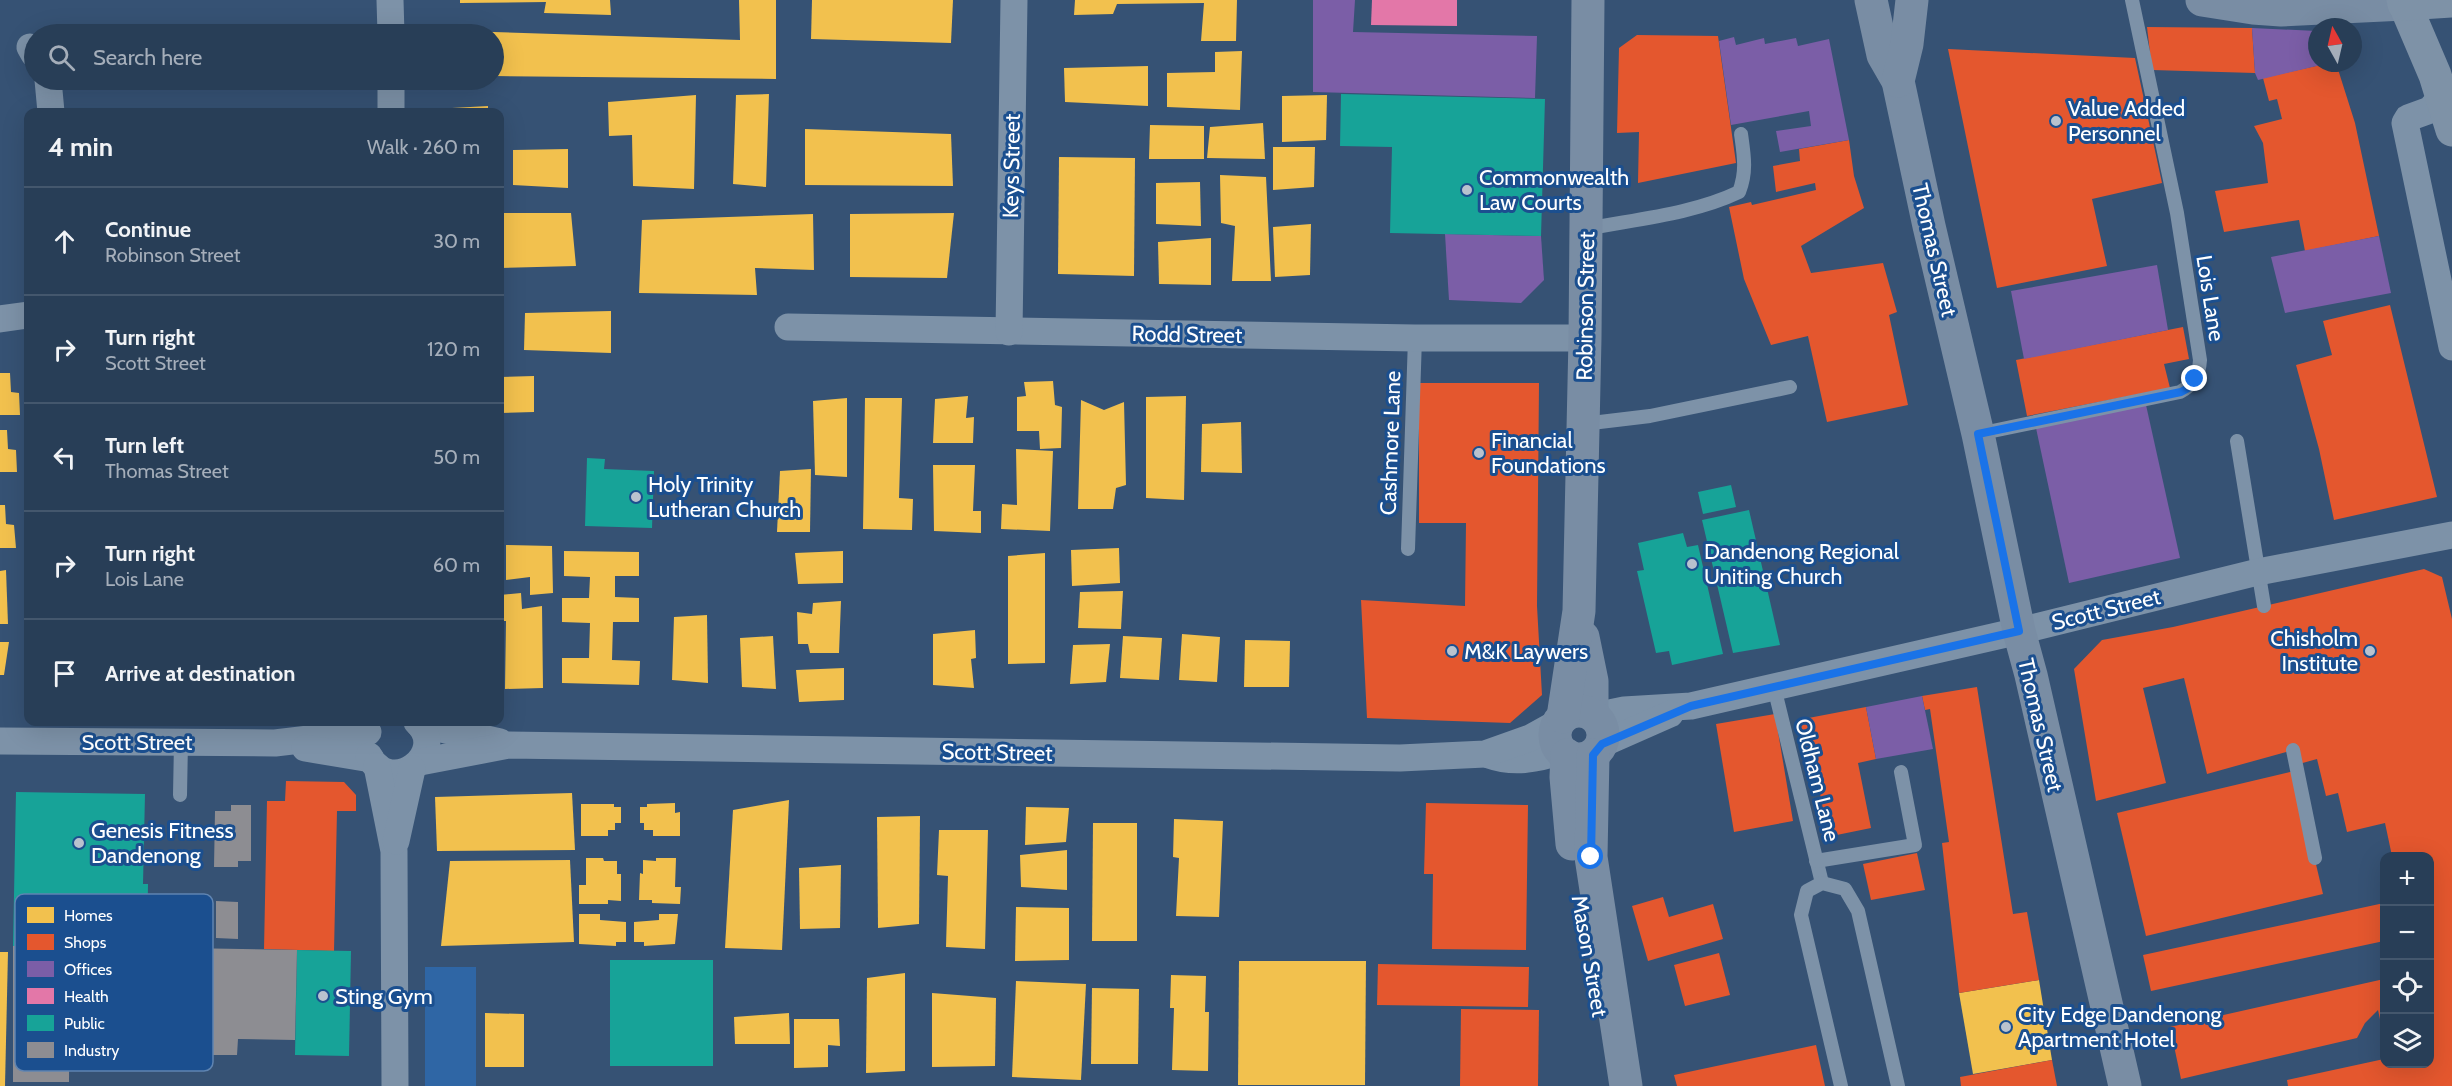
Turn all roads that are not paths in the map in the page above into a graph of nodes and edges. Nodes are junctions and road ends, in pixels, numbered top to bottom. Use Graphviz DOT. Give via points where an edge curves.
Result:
graph roads {
  1 [pos="390,0"];
  2 [pos="1014,0"];
  3 [pos="1588,0"];
  4 [pos="1871,0"];
  5 [pos="1912,0"];
  6 [pos="2132,0"];
  7 [pos="2202,0"];
  8 [pos="2452,1"];
  9 [pos="2403,2"];
  10 [pos="391,24"];
  11 [pos="1898,81"];
  12 [pos="49,90"];
  13 [pos="391,90"];
  14 [pos="2442,96"];
  15 [pos="51,108"];
  16 [pos="391,108"];
  17 [pos="2452,130"];
  18 [pos="1741,135"];
  19 [pos="1586,228"];
  20 [pos="24,316"];
  21 [pos="0,319"];
  22 [pos="788,327"];
  23 [pos="1008,332"];
  24 [pos="1415,338"];
  25 [pos="1586,338"];
  26 [pos="2452,346"];
  27 [pos="1790,387"];
  28 [pos="1583,424"];
  29 [pos="1978,434"];
  30 [pos="2237,441"];
  31 [pos="2452,535"];
  32 [pos="1408,549"];
  33 [pos="2258,572"];
  34 [pos="2264,606"];
  35 [pos="2019,631"];
  36 [pos="1774,687"];
  37 [pos="420,726"];
  38 [pos="431,726"];
  39 [pos="1579,734"];
  40 [pos="0,741"];
  41 [pos="181,742"];
  42 [pos="373,745"];
  43 [pos="510,745"];
  44 [pos="2293,750"];
  45 [pos="416,765"];
  46 [pos="1901,772"];
  47 [pos="180,795"];
  48 [pos="394,851"];
  49 [pos="1591,857"];
  50 [pos="2315,858"];
  51 [pos="1816,861"];
  52 [pos="1822,883"];
  53 [pos="1626,1084"];
  54 [pos="395,1086"];
  55 [pos="1841,1086"];
  56 [pos="1898,1086"];
  57 [pos="2125,1086"];
  1 -- 10 [label="street"];
  2 -- 23 [label="street, Keys Street"];
  3 -- 19 [label="street, Robinson Street"];
  4 -- 11 [label="street, Thomas Street" via="1883,55"];
  5 -- 11 [label="street, Thomas Street"];
  6 -- 29 [label="lane, Lois Lane" via="2177,213 2199,371 2190,387 2181,392"];
  7 -- 9 [label="street" via="2281,10"];
  8 -- 9 [label="highway"];
  9 -- 14 [label="highway"];
  11 -- 29 [label="street, Thomas Street"];
  12 -- 15 [label="street"];
  13 -- 16 [label="street"];
  14 -- 17 [label="highway"];
  14 -- 26 [label="street" via="2430,110 2408,118 2405,123"];
  18 -- 19 [label="lane" via="1745,178 1739,192 1650,217"];
  19 -- 25 [label="street, Robinson Street"];
  20 -- 21 [label="street"];
  22 -- 23 [label="street, Rodd Street"];
  23 -- 24 [label="street, Rodd Street"];
  24 -- 25 [label="street, Rodd Street"];
  24 -- 32 [label="lane, Cashmore Lane"];
  25 -- 28 [label="street, Robinson Street"];
  27 -- 28 [label="lane" via="1650,416"];
  28 -- 39 [label="street, Robinson Street"];
  29 -- 35 [label="street, Thomas Street"];
  30 -- 33 [label="lane"];
  31 -- 33 [label="street, Scott Street"];
  33 -- 34 [label="lane"];
  33 -- 35 [label="street, Scott Street"];
  35 -- 36 [label="street, Scott Street"];
  35 -- 57 [label="street, Thomas Street"];
  36 -- 39 [label="street, Scott Street" via="1691,706 1624,711"];
  36 -- 51 [label="lane, Oldham Lane"];
  37 -- 45 [label="street" via="426,743"];
  38 -- 43 [label="street, Scott Street"];
  39 -- 43 [label="street, Scott Street" via="1535,759 1503,760 1485,754 1400,758"];
  39 -- 49 [label="street, Robinson Street"];
  39 -- 53 [label="street, Mason Street" via="1572,854 1603,1030"];
  40 -- 41 [label="street, Scott Street"];
  41 -- 42 [label="street, Scott Street"];
  41 -- 47 [label="lane"];
  42 -- 45 [label="street, Scott Street" via="393,773"];
  42 -- 48 [label="street"];
  43 -- 45 [label="street, Scott Street"];
  44 -- 50 [label="lane"];
  45 -- 48 [label="street"];
  46 -- 51 [label="lane" via="1915,845"];
  48 -- 54 [label="street"];
  49 -- 53 [label="street, Mason Street"];
  51 -- 52 [label="lane, Oldham Lane"];
  52 -- 55 [label="lane" via="1807,891 1801,915"];
  52 -- 56 [label="lane" via="1845,889 1858,911"];
}
